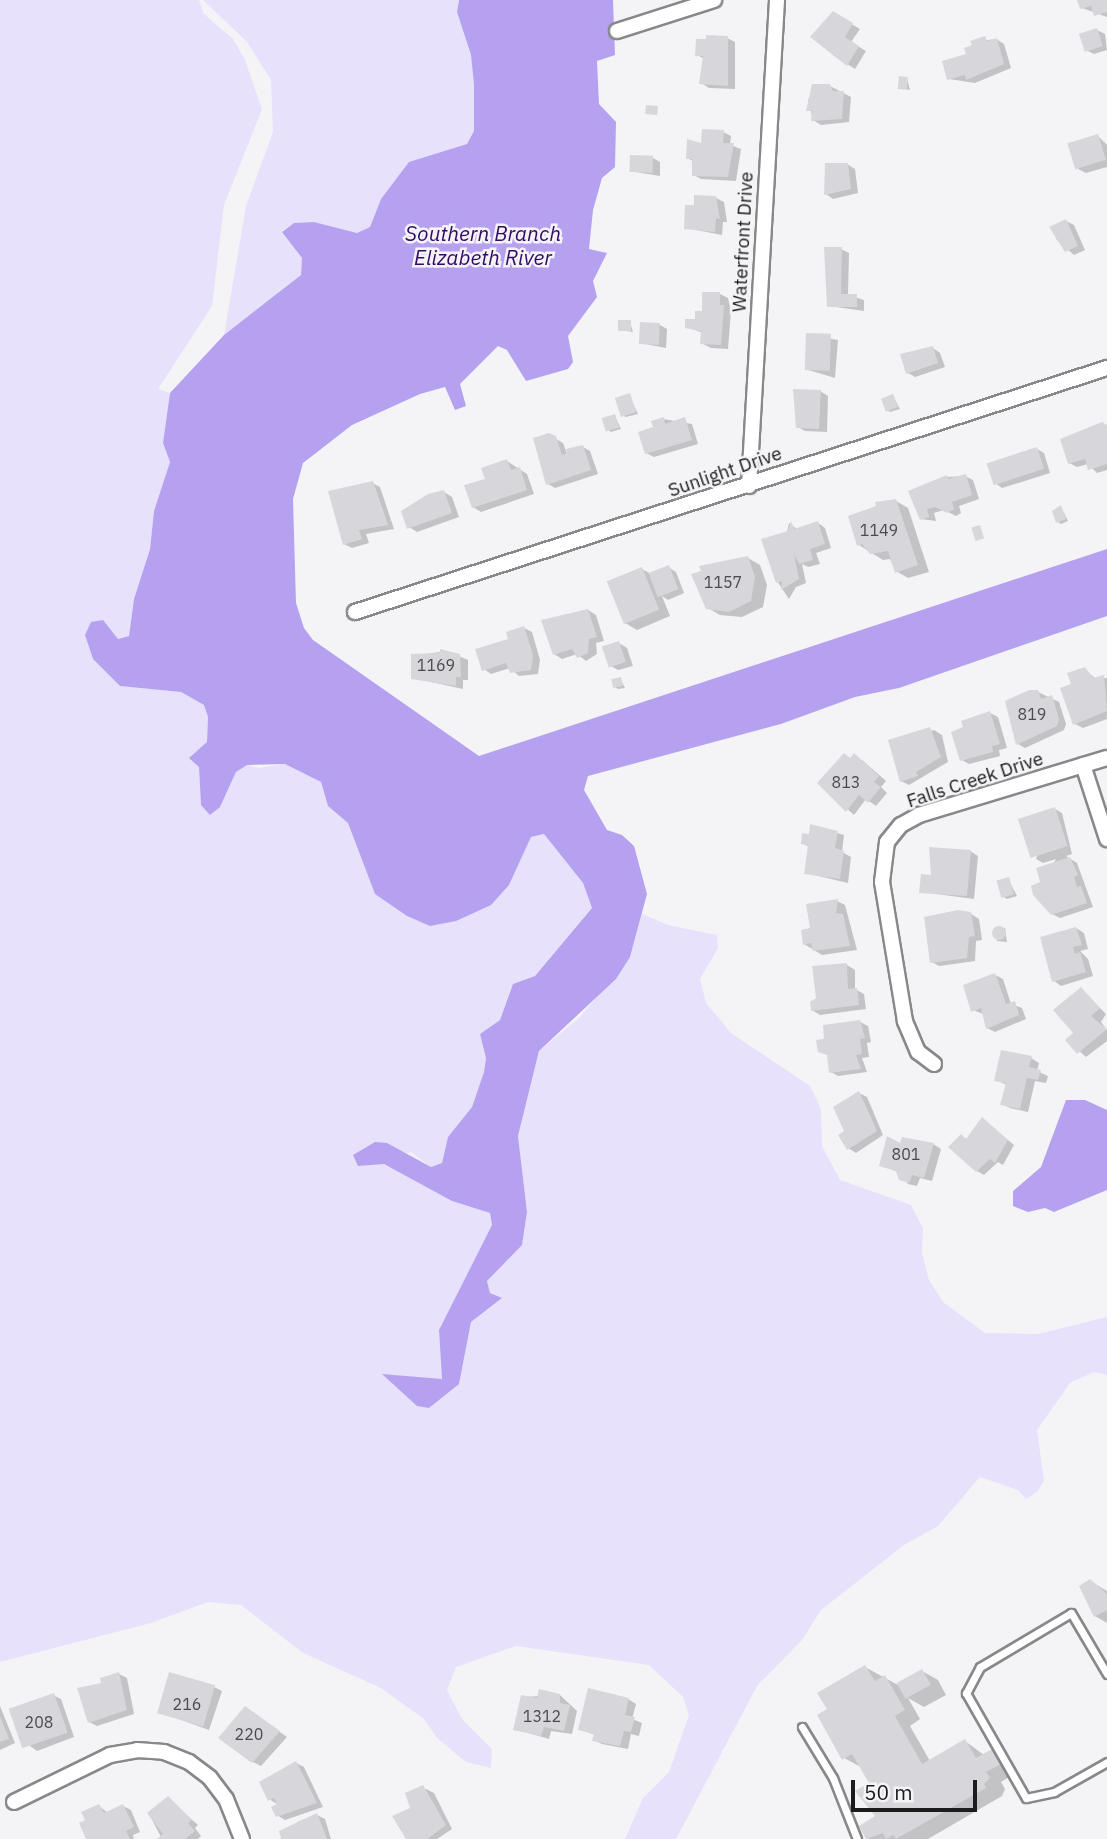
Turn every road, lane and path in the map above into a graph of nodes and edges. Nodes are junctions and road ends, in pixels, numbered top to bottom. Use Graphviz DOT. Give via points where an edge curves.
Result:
graph roads {
  1 [pos="715,0"];
  2 [pos="776,0"];
  3 [pos="617,31"];
  4 [pos="1107,368"];
  5 [pos="749,486"];
  6 [pos="355,612"];
  7 [pos="1107,758"];
  8 [pos="1083,765"];
  9 [pos="1107,839"];
  10 [pos="934,1064"];
  11 [pos="1107,1674"];
  12 [pos="802,1727"];
  13 [pos="1107,1762"];
  14 [pos="14,1802"];
  15 [pos="242,1839"];
  16 [pos="857,1839"];
  1 -- 3 [label="street"];
  2 -- 5 [label="street, Waterfront Drive"];
  4 -- 5 [label="street, Sunlight Drive"];
  5 -- 6 [label="street, Sunlight Drive"];
  7 -- 8 [label="street, Falls Creek Drive"];
  8 -- 9 [label="street"];
  8 -- 10 [label="street, Falls Creek Drive" via="919,815 901,825 887,842 882,882 905,1021 918,1052"];
  11 -- 13 [label="lane" via="1071,1613 980,1667 966,1693 1026,1798 1054,1793"];
  12 -- 16 [label="lane" via="832,1778"];
  14 -- 15 [label="street" via="110,1755 164,1752 189,1762 210,1778 226,1799"];
}
